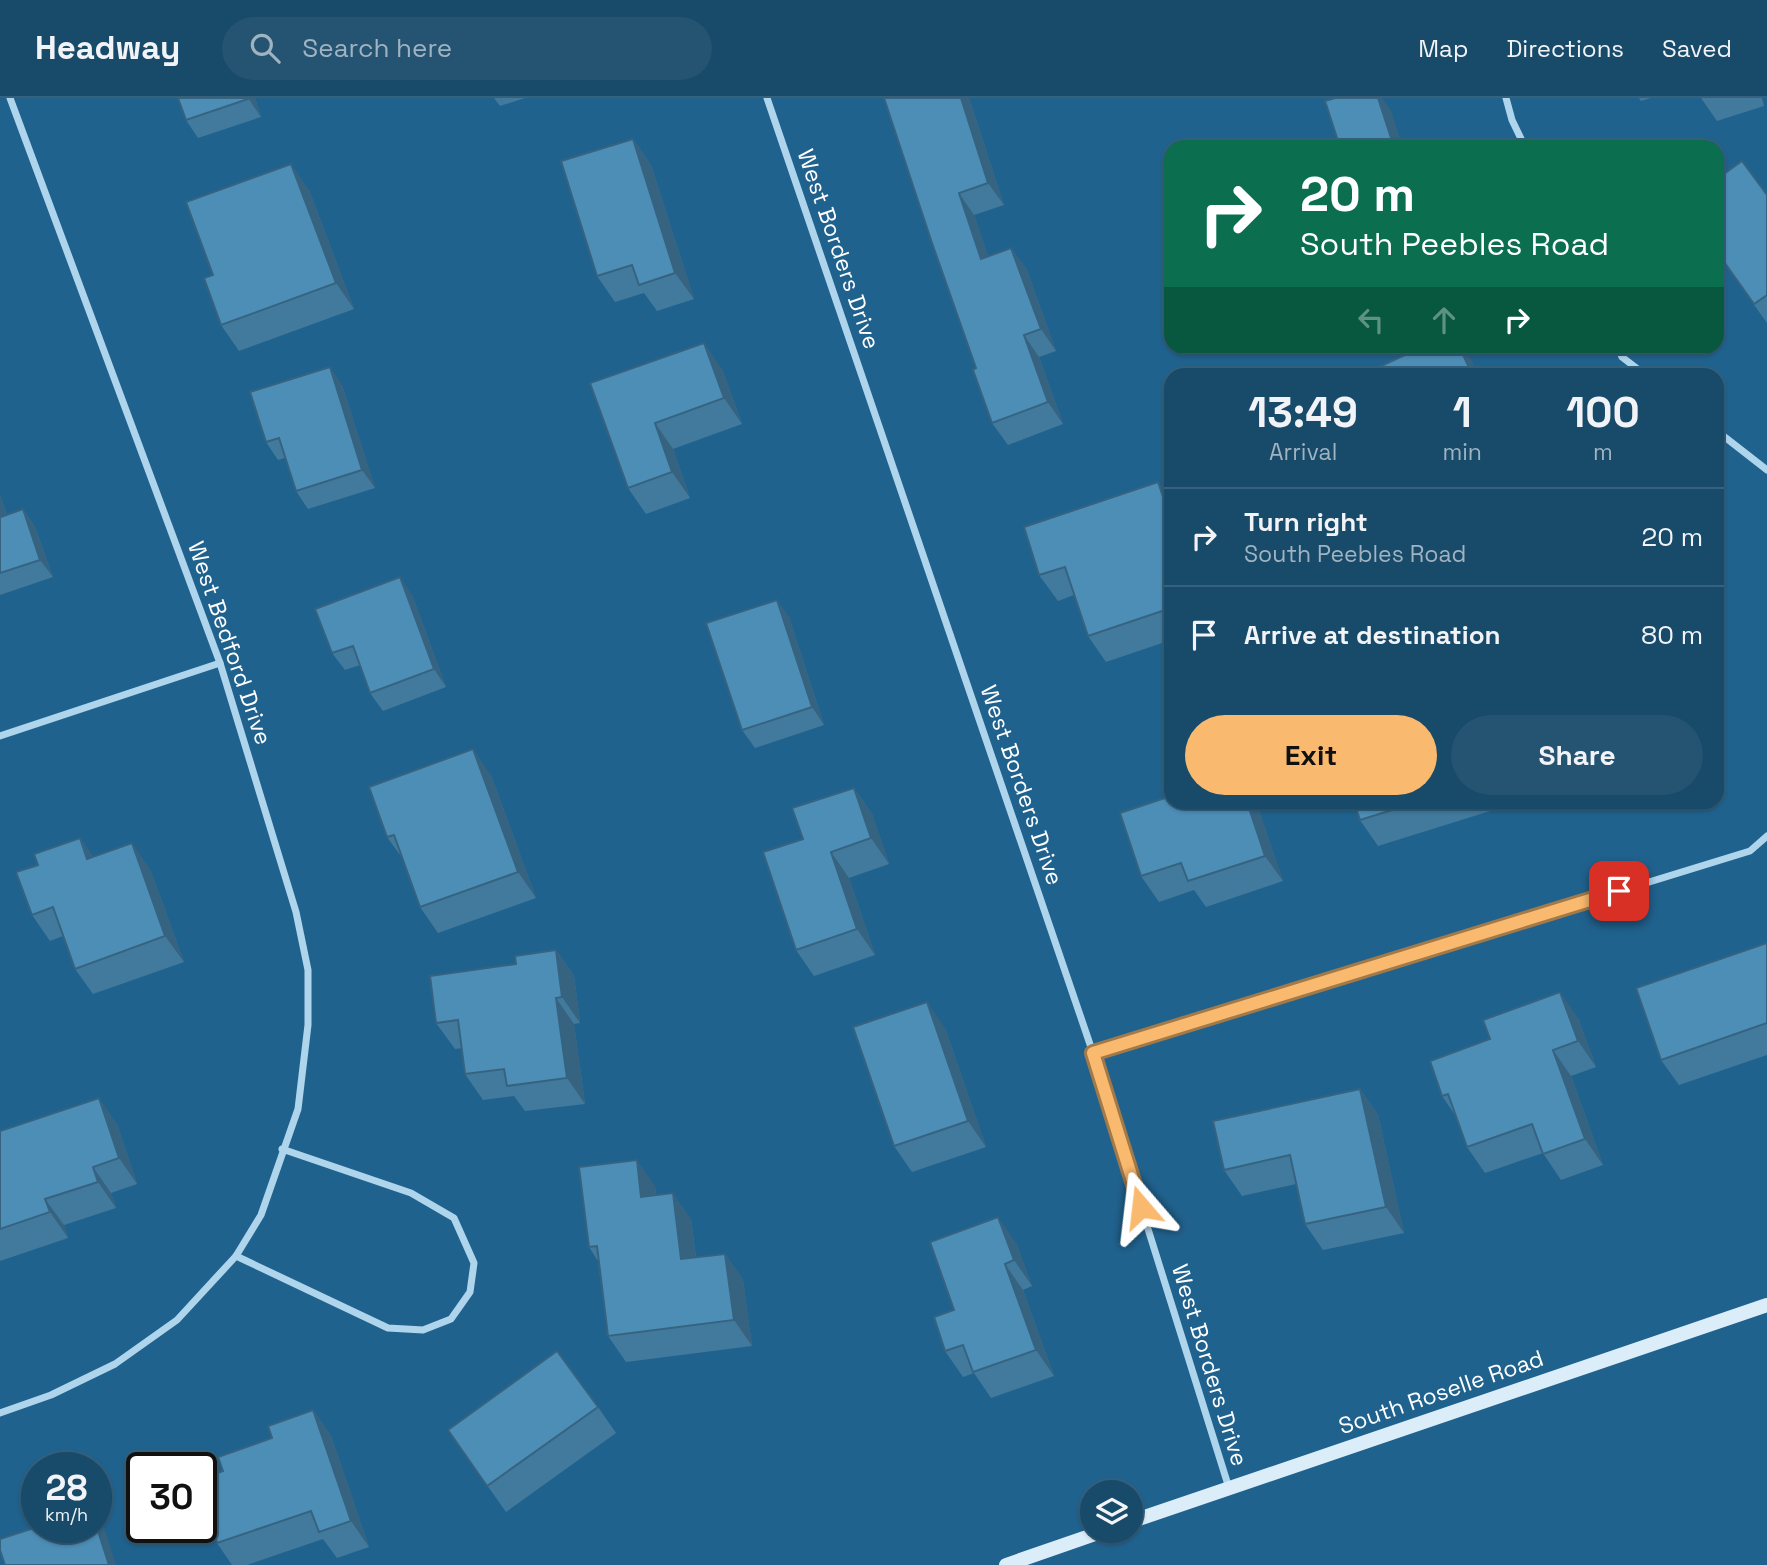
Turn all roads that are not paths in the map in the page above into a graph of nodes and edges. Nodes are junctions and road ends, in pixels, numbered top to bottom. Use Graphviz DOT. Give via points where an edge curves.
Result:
graph roads {
  1 [pos="10,98"];
  2 [pos="767,98"];
  3 [pos="1506,98"];
  4 [pos="1522,140"];
  5 [pos="1620,354"];
  6 [pos="1636,368"];
  7 [pos="1724,436"];
  8 [pos="1767,470"];
  9 [pos="220,663"];
  10 [pos="0,736"];
  11 [pos="1767,836"];
  12 [pos="1093,1053"];
  13 [pos="282,1149"];
  14 [pos="236,1256"];
  15 [pos="1767,1305"];
  16 [pos="0,1413"];
  17 [pos="1229,1489"];
  18 [pos="1143,1518"];
  19 [pos="1080,1539"];
  20 [pos="1006,1565"];
  1 -- 9 [label="street, West Bedford Drive"];
  2 -- 12 [label="street, West Borders Drive"];
  3 -- 4 [label="street"];
  5 -- 6 [label="street"];
  7 -- 8 [label="street"];
  9 -- 10 [label="street"];
  9 -- 13 [label="street, West Bedford Drive" via="296,912 308,970 308,1025 298,1109"];
  11 -- 12 [label="street" via="1750,851"];
  12 -- 17 [label="street, West Borders Drive"];
  13 -- 14 [label="street, West Bedford Drive" via="261,1215"];
  13 -- 14 [label="street" via="411,1193 454,1218 474,1263 470,1292 451,1319 423,1329 388,1328"];
  14 -- 16 [label="street, West Bedford Drive" via="177,1320 116,1364"];
  15 -- 17 [label="main road, South Roselle Road"];
  17 -- 18 [label="main road, South Roselle Road"];
  19 -- 20 [label="main road"];
}
